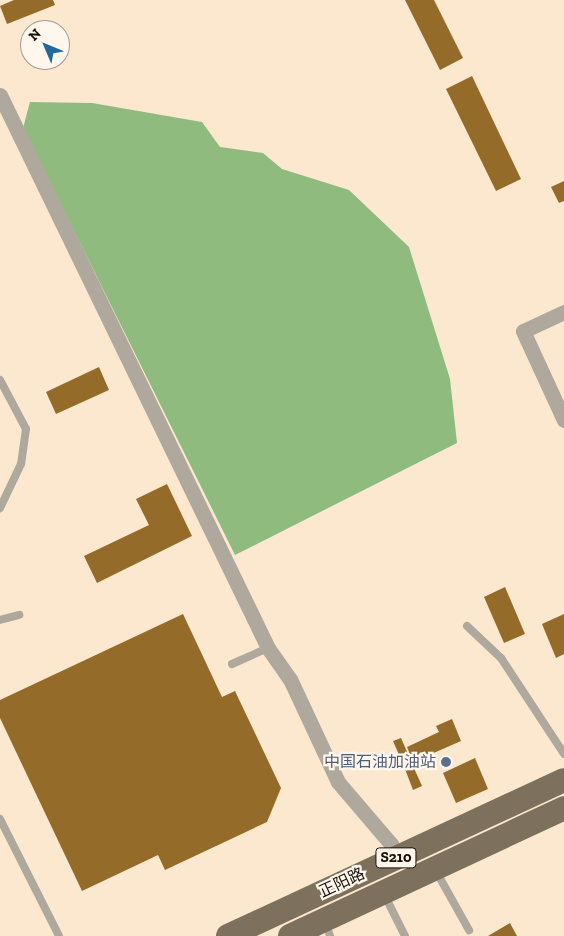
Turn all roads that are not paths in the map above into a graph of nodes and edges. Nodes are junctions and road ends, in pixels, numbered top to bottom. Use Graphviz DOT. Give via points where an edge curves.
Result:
graph roads {
  1 [pos="0,95"];
  2 [pos="564,312"];
  3 [pos="0,380"];
  4 [pos="564,420"];
  5 [pos="0,506"];
  6 [pos="19,615"];
  7 [pos="0,620"];
  8 [pos="468,626"];
  9 [pos="268,648"];
  10 [pos="232,664"];
  11 [pos="564,754"];
  12 [pos="564,780"];
  13 [pos="564,808"];
  14 [pos="0,819"];
  15 [pos="397,857"];
  16 [pos="435,868"];
  17 [pos="383,893"];
  18 [pos="327,928"];
  19 [pos="469,930"];
  20 [pos="59,936"];
  21 [pos="228,936"];
  22 [pos="290,936"];
  23 [pos="405,936"];
  1 -- 9 [label="street"];
  2 -- 4 [label="street" via="523,331"];
  3 -- 5 [label="lane" via="26,429 21,464"];
  6 -- 7 [label="lane"];
  8 -- 11 [label="lane" via="502,658"];
  9 -- 10 [label="lane"];
  9 -- 15 [label="street" via="290,679 338,782 392,844"];
  12 -- 15 [label="main road, 正阳路 / S210"];
  13 -- 16 [label="main road, 正阳路"];
  14 -- 20 [label="lane"];
  15 -- 21 [label="main road, 正阳路 / S210"];
  16 -- 17 [label="main road, 正阳路"];
  16 -- 19 [label="lane"];
  17 -- 18 [label="main road, 正阳路"];
  17 -- 23 [label="lane"];
  18 -- 22 [label="main road, 正阳路"];
}
